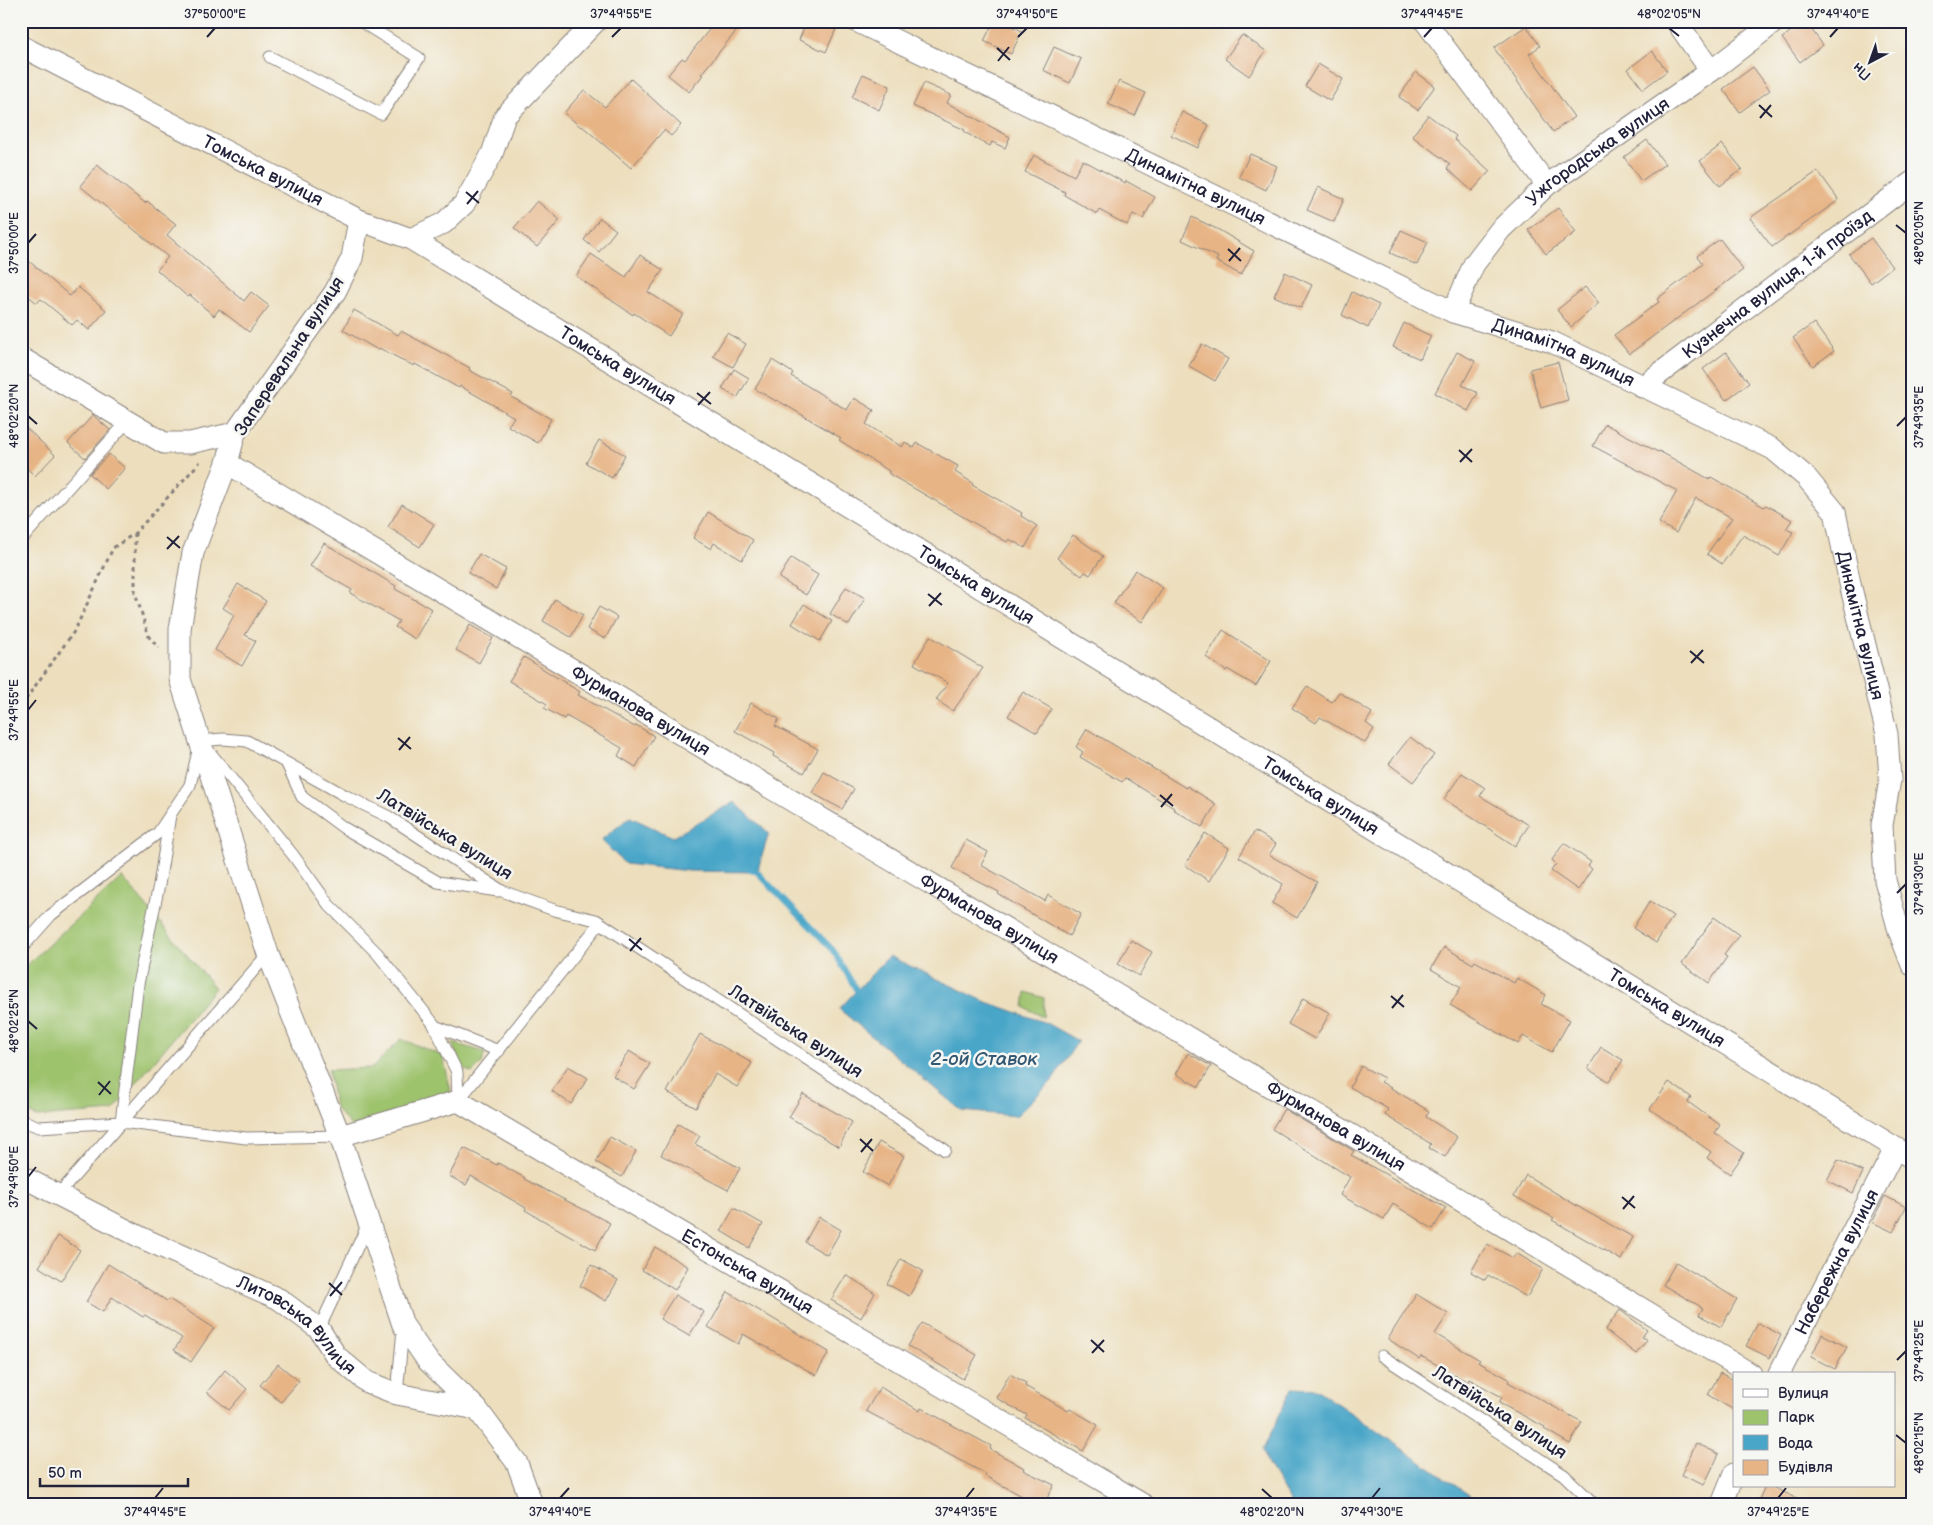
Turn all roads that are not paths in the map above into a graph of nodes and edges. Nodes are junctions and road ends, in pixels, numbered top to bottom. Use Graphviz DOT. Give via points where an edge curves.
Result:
graph roads {
  1 [pos="360,21"];
  2 [pos="596,21"];
  3 [pos="856,21"];
  4 [pos="1425,21"];
  5 [pos="1676,21"];
  6 [pos="1776,21"];
  7 [pos="21,46"];
  8 [pos="270,58"];
  9 [pos="1711,71"];
  10 [pos="1912,182"];
  11 [pos="1548,185"];
  12 [pos="360,220"];
  13 [pos="411,239"];
  14 [pos="1453,312"];
  15 [pos="21,358"];
  16 [pos="1642,387"];
  17 [pos="127,422"];
  18 [pos="235,433"];
  19 [pos="227,463"];
  20 [pos="21,540"];
  21 [pos="200,741"];
  22 [pos="287,764"];
  23 [pos="170,816"];
  24 [pos="502,891"];
  25 [pos="600,923"];
  26 [pos="21,949"];
  27 [pos="268,954"];
  28 [pos="1912,965"];
  29 [pos="435,1026"];
  30 [pos="498,1050"];
  31 [pos="458,1101"];
  32 [pos="21,1120"];
  33 [pos="122,1122"];
  34 [pos="340,1136"];
  35 [pos="945,1150"];
  36 [pos="1903,1153"];
  37 [pos="21,1176"];
  38 [pos="58,1195"];
  39 [pos="369,1222"];
  40 [pos="403,1325"];
  41 [pos="319,1329"];
  42 [pos="1382,1356"];
  43 [pos="1748,1372"];
  44 [pos="1779,1372"];
  45 [pos="397,1394"];
  46 [pos="477,1409"];
  47 [pos="1733,1476"];
  48 [pos="532,1504"];
  49 [pos="1142,1504"];
  50 [pos="1594,1504"];
  51 [pos="1722,1504"];
  1 -- 8 [label="lane" via="419,58 381,114"];
  2 -- 13 [label="street" via="505,116 492,154 464,204 444,223"];
  3 -- 14 [label="street, Динамітна вулиця"];
  4 -- 11 [label="street"];
  5 -- 9 [label="street"];
  6 -- 9 [label="street, Ужгородська вулиця"];
  7 -- 12 [label="street, Томська вулиця"];
  9 -- 11 [label="street, Ужгородська вулиця"];
  10 -- 16 [label="street, Кузнечна вулиця, 1-й проїзд"];
  11 -- 14 [label="street, Ужгородська вулиця" via="1500,230 1474,264"];
  12 -- 13 [label="street, Томська вулиця"];
  12 -- 18 [label="street, Заперевальна вулиця" via="352,258 335,292"];
  13 -- 36 [label="street, Томська вулиця"];
  14 -- 16 [label="street, Динамітна вулиця" via="1552,342"];
  15 -- 17 [label="street"];
  16 -- 28 [label="street, Динамітна вулиця" via="1773,449 1806,477 1835,512 1887,734 1890,780 1882,825 1885,880 1898,931"];
  17 -- 18 [label="street" via="164,443 190,443"];
  17 -- 20 [label="lane"];
  18 -- 19 [label="street, Заперевальна вулиця"];
  19 -- 21 [label="street, Заперевальна вулиця" via="193,553 180,629 180,679"];
  19 -- 43 [label="street, Фурманова вулиця"];
  21 -- 22 [label="lane, Латвiйська вулиця" via="247,741"];
  21 -- 23 [label="lane" via="190,785"];
  21 -- 27 [label="street, Заперевальна вулиця"];
  21 -- 29 [label="lane" via="293,855 329,905 377,953"];
  22 -- 24 [label="lane, Латвiйська вулиця" via="389,817"];
  22 -- 24 [label="lane" via="302,797 344,828 438,882"];
  23 -- 26 [label="lane" via="158,833 51,915"];
  23 -- 33 [label="lane" via="138,984"];
  24 -- 25 [label="lane, Латвiйська вулиця"];
  25 -- 30 [label="lane"];
  25 -- 35 [label="lane, Латвiйська вулиця"];
  27 -- 33 [label="lane"];
  27 -- 34 [label="street, Заперевальна вулиця"];
  29 -- 30 [label="lane"];
  29 -- 31 [label="lane" via="456,1072"];
  30 -- 31 [label="lane"];
  31 -- 34 [label="street"];
  31 -- 49 [label="street, Естонська вулиця"];
  32 -- 33 [label="lane" via="39,1127"];
  33 -- 34 [label="lane" via="246,1138"];
  33 -- 38 [label="lane"];
  34 -- 39 [label="street, Заперевальна вулиця"];
  36 -- 44 [label="street, Набережна вулиця"];
  37 -- 38 [label="street, Литовська вулиця"];
  38 -- 41 [label="street, Литовська вулиця" via="144,1239 279,1299"];
  39 -- 40 [label="street, Заперевальна вулиця"];
  39 -- 41 [label="lane"];
  40 -- 45 [label="lane"];
  40 -- 46 [label="street, Заперевальна вулиця" via="427,1360"];
  41 -- 45 [label="street, Литовська вулиця" via="336,1356 367,1382"];
  42 -- 50 [label="lane, Латвiйська вулиця" via="1564,1475"];
  45 -- 46 [label="street, Литовська вулиця"];
  46 -- 48 [label="street" via="517,1464"];
  47 -- 51 [label="street"];
}
